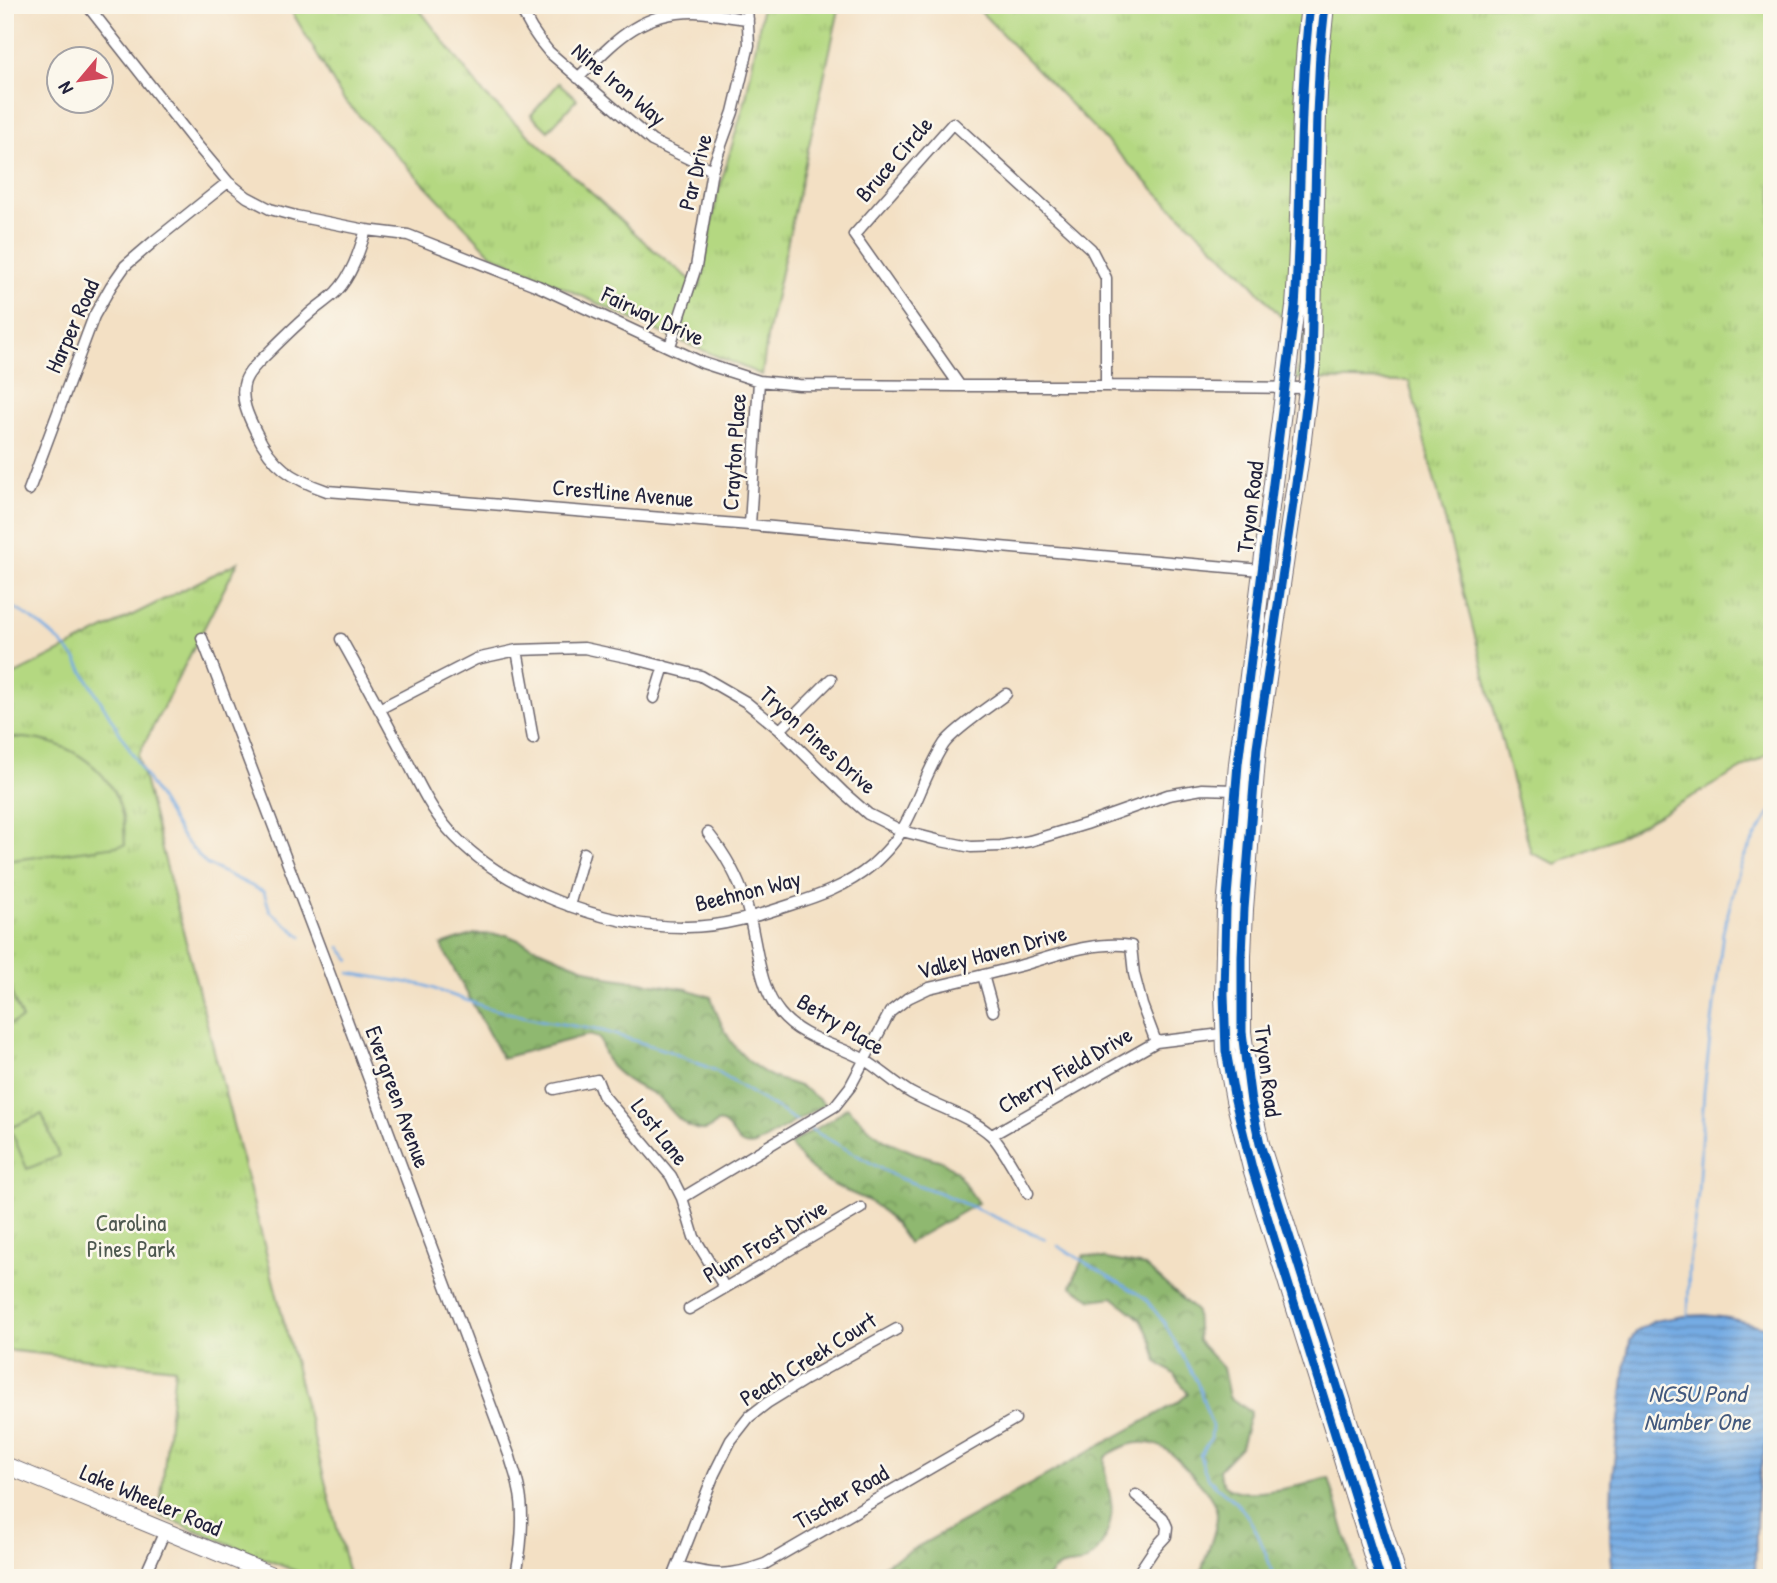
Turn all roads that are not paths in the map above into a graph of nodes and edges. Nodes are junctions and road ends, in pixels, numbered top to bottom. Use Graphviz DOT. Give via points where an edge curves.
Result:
graph roads {
  1 [pos="87,5"];
  2 [pos="520,5"];
  3 [pos="747,5"];
  4 [pos="1310,5"];
  5 [pos="1325,5"];
  6 [pos="748,19"];
  7 [pos="578,78"];
  8 [pos="712,170"];
  9 [pos="228,182"];
  10 [pos="366,230"];
  11 [pos="670,346"];
  12 [pos="759,382"];
  13 [pos="960,386"];
  14 [pos="1106,386"];
  15 [pos="1285,387"];
  16 [pos="1308,388"];
  17 [pos="29,490"];
  18 [pos="750,525"];
  19 [pos="1261,570"];
  20 [pos="202,638"];
  21 [pos="341,639"];
  22 [pos="517,650"];
  23 [pos="664,666"];
  24 [pos="831,679"];
  25 [pos="1006,694"];
  26 [pos="654,698"];
  27 [pos="379,709"];
  28 [pos="780,730"];
  29 [pos="533,739"];
  30 [pos="1235,790"];
  31 [pos="902,831"];
  32 [pos="708,833"];
  33 [pos="584,853"];
  34 [pos="569,906"];
  35 [pos="750,918"];
  36 [pos="983,975"];
  37 [pos="993,1011"];
  38 [pos="1233,1033"];
  39 [pos="1156,1042"];
  40 [pos="864,1060"];
  41 [pos="554,1089"];
  42 [pos="992,1136"];
  43 [pos="1028,1193"];
  44 [pos="682,1198"];
  45 [pos="861,1208"];
  46 [pos="725,1289"];
  47 [pos="690,1309"];
  48 [pos="897,1329"];
  49 [pos="1016,1419"];
  50 [pos="5,1465"];
  51 [pos="1136,1495"];
  52 [pos="165,1531"];
  53 [pos="678,1566"];
  54 [pos="144,1578"];
  55 [pos="279,1578"];
  56 [pos="516,1578"];
  57 [pos="673,1578"];
  58 [pos="1135,1578"];
  59 [pos="1380,1578"];
  60 [pos="1398,1578"];
  1 -- 9 [label="street, Fairway Drive"];
  2 -- 7 [label="street, Nine Iron Way" via="534,35"];
  3 -- 6 [label="street, Par Drive"];
  4 -- 15 [label="main road, Tryon Road" via="1296,298"];
  5 -- 16 [label="main road, Tryon Road"];
  6 -- 7 [label="street" via="696,12 652,18 635,26"];
  6 -- 8 [label="street, Par Drive" via="749,45"];
  7 -- 8 [label="street, Nine Iron Way" via="652,141"];
  8 -- 11 [label="street, Par Drive" via="696,267"];
  9 -- 10 [label="street, Fairway Drive" via="270,209"];
  9 -- 17 [label="street, Harper Road" via="125,266 111,286 94,316"];
  10 -- 11 [label="street, Fairway Drive" via="408,235 538,286"];
  10 -- 18 [label="street, Crestline Avenue" via="348,276 256,365 245,382 247,413 254,428 268,453 289,475 327,491"];
  11 -- 12 [label="street, Fairway Drive"];
  12 -- 13 [label="street, Fairway Drive"];
  12 -- 18 [label="street, Crayton Place"];
  13 -- 14 [label="street, Fairway Drive"];
  13 -- 14 [label="street, Bruce Circle" via="855,235 953,123 1091,249 1106,278"];
  14 -- 15 [label="street, Fairway Drive"];
  15 -- 16 [label="street, Fairway Drive"];
  15 -- 19 [label="main road, Tryon Road"];
  16 -- 38 [label="main road, Tryon Road" via="1256,747"];
  18 -- 19 [label="street, Crestline Avenue"];
  19 -- 30 [label="main road, Tryon Road"];
  20 -- 56 [label="street, Evergreen Avenue" via="510,1457 520,1491 522,1527"];
  21 -- 27 [label="street, Beehnon Way"];
  22 -- 23 [label="street, Tryon Pines Drive" via="584,648"];
  22 -- 27 [label="street, Tryon Pines Drive" via="476,659"];
  22 -- 29 [label="street"];
  23 -- 26 [label="street"];
  23 -- 28 [label="street, Tryon Pines Drive" via="701,677 746,702"];
  24 -- 28 [label="street"];
  25 -- 31 [label="street, Beehnon Way" via="945,742"];
  27 -- 34 [label="street, Beehnon Way" via="447,828 476,858 538,894"];
  28 -- 31 [label="street, Tryon Pines Drive" via="868,814"];
  30 -- 31 [label="street, Tryon Pines Drive" via="1168,795 1054,834 1001,846 971,846"];
  30 -- 38 [label="main road, Tryon Road" via="1224,956"];
  31 -- 35 [label="street, Beehnon Way" via="880,858 852,880"];
  32 -- 35 [label="street, Betry Place" via="737,879"];
  33 -- 34 [label="street"];
  34 -- 35 [label="street, Beehnon Way" via="650,926 688,928"];
  35 -- 40 [label="street, Betry Place" via="770,998 781,1014 812,1037"];
  36 -- 37 [label="street"];
  36 -- 39 [label="street, Valley Haven Drive" via="1076,950 1131,946 1136,984"];
  36 -- 40 [label="street, Valley Haven Drive" via="908,998 890,1013"];
  38 -- 39 [label="street, Cherry Field Drive"];
  38 -- 59 [label="main road, Tryon Road" via="1230,1075 1252,1168"];
  38 -- 60 [label="main road, Tryon Road" via="1260,1144"];
  39 -- 42 [label="street, Cherry Field Drive"];
  40 -- 42 [label="street, Betry Place" via="909,1092"];
  40 -- 44 [label="street, Valley Haven Drive" via="847,1094 835,1106"];
  41 -- 44 [label="street, Lost Lane" via="597,1080 604,1095 671,1176"];
  42 -- 43 [label="street, Betry Place"];
  44 -- 46 [label="street, Lost Lane" via="694,1237"];
  45 -- 46 [label="street, Plum Frost Drive"];
  46 -- 47 [label="street, Plum Frost Drive"];
  48 -- 53 [label="street, Peach Creek Court" via="749,1417 714,1474"];
  49 -- 53 [label="street, Tischer Road" via="765,1564 742,1573 722,1574"];
  50 -- 52 [label="main road, Lake Wheeler Road"];
  51 -- 58 [label="street" via="1167,1527 1166,1536"];
  52 -- 54 [label="street"];
  52 -- 55 [label="main road, Lake Wheeler Road"];
  53 -- 57 [label="street, Peach Creek Court"];
}
